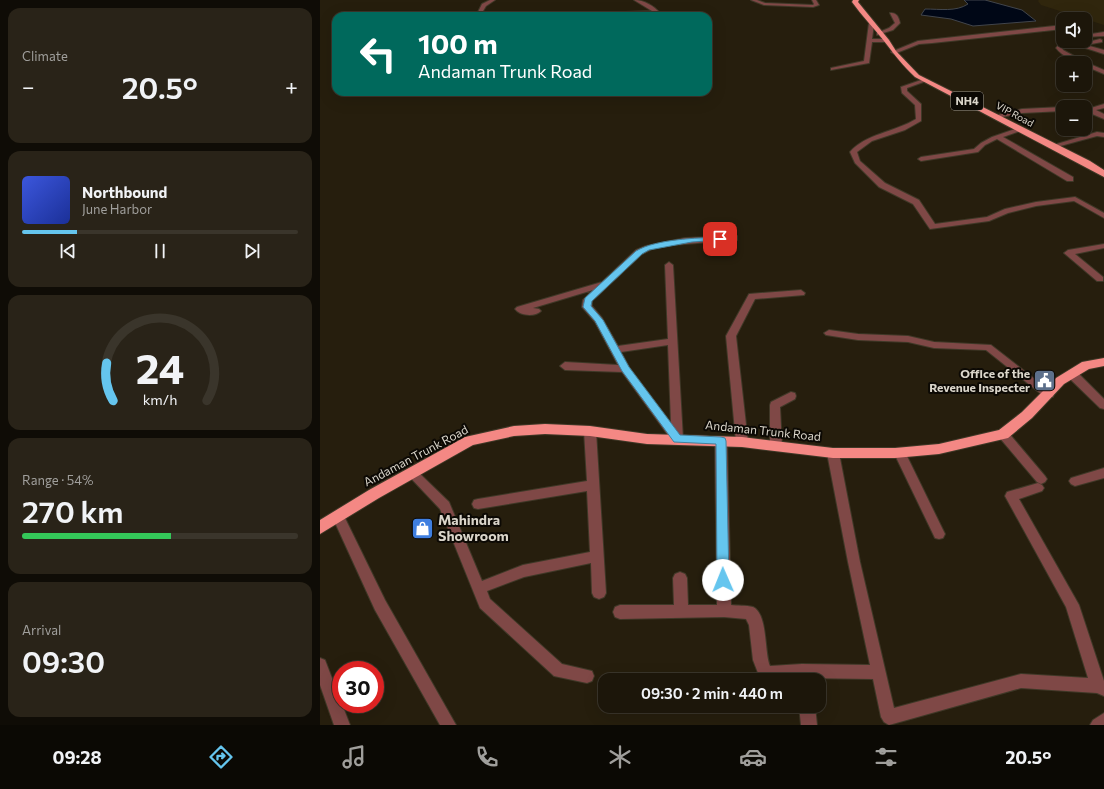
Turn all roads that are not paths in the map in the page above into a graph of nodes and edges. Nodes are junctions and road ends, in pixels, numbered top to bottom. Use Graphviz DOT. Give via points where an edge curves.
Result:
graph roads {
  1 [pos="493,0"];
  2 [pos="636,0"];
  3 [pos="753,0"];
  4 [pos="814,0"];
  5 [pos="856,0"];
  6 [pos="480,12"];
  7 [pos="655,12"];
  8 [pos="892,14"];
  9 [pos="871,24"];
  10 [pos="1056,28"];
  11 [pos="879,34"];
  12 [pos="1104,34"];
  13 [pos="1092,35"];
  14 [pos="1092,38"];
  15 [pos="870,40"];
  16 [pos="887,41"];
  17 [pos="1102,41"];
  18 [pos="1059,48"];
  19 [pos="894,52"];
  20 [pos="1104,52"];
  21 [pos="1070,56"];
  22 [pos="1092,67"];
  23 [pos="833,69"];
  24 [pos="1104,72"];
  25 [pos="926,80"];
  26 [pos="1104,106"];
  27 [pos="1092,108"];
  28 [pos="1056,110"];
  29 [pos="1092,111"];
  30 [pos="997,116"];
  31 [pos="1104,117"];
  32 [pos="1021,129"];
  33 [pos="1104,135"];
  34 [pos="998,137"];
  35 [pos="1053,146"];
  36 [pos="921,159"];
  37 [pos="1104,174"];
  38 [pos="1070,179"];
  39 [pos="1104,216"];
  40 [pos="734,238"];
  41 [pos="1104,246"];
  42 [pos="669,265"];
  43 [pos="1100,279"];
  44 [pos="606,283"];
  45 [pos="802,293"];
  46 [pos="536,311"];
  47 [pos="829,333"];
  48 [pos="673,341"];
  49 [pos="614,350"];
  50 [pos="1104,362"];
  51 [pos="565,366"];
  52 [pos="625,369"];
  53 [pos="1072,374"];
  54 [pos="1049,394"];
  55 [pos="791,396"];
  56 [pos="1104,405"];
  57 [pos="590,431"];
  58 [pos="1003,434"];
  59 [pos="677,439"];
  60 [pos="721,441"];
  61 [pos="742,442"];
  62 [pos="776,446"];
  63 [pos="833,453"];
  64 [pos="900,453"];
  65 [pos="412,473"];
  66 [pos="1104,473"];
  67 [pos="1075,481"];
  68 [pos="592,485"];
  69 [pos="478,504"];
  70 [pos="338,516"];
  71 [pos="320,528"];
  72 [pos="939,534"];
  73 [pos="597,556"];
  74 [pos="680,578"];
  75 [pos="480,588"];
  76 [pos="599,593"];
  77 [pos="680,611"];
  78 [pos="724,611"];
  79 [pos="620,612"];
  80 [pos="320,665"];
  81 [pos="879,672"];
  82 [pos="766,673"];
  83 [pos="826,674"];
  84 [pos="587,676"];
  85 [pos="1101,687"];
  86 [pos="808,713"];
  87 [pos="890,721"];
  88 [pos="1104,722"];
  89 [pos="342,725"];
  90 [pos="448,725"];
  91 [pos="809,725"];
  92 [pos="1098,725"];
  1 -- 6 [label="street" via="484,5"];
  2 -- 7 [label="street"];
  3 -- 4 [label="street" via="764,4 813,6 817,5"];
  5 -- 9 [label="highway, VIP Road / NH4"];
  8 -- 11 [label="street" via="898,23"];
  9 -- 11 [label="highway, VIP Road / NH4"];
  9 -- 15 [label="street"];
  10 -- 19 [label="street" via="918,43"];
  11 -- 16 [label="highway, VIP Road / NH4"];
  12 -- 13 [label="street"];
  14 -- 17 [label="street"];
  15 -- 16 [label="street"];
  15 -- 23 [label="street" via="867,62"];
  16 -- 19 [label="highway, VIP Road / NH4"];
  17 -- 20 [label="street" via="1079,45"];
  18 -- 21 [label="street"];
  19 -- 25 [label="highway, VIP Road / NH4" via="912,72"];
  22 -- 24 [label="street"];
  25 -- 30 [label="highway, VIP Road / NH4"];
  25 -- 39 [label="street" via="904,87 904,92 918,104 920,120 903,129 879,135 858,146 853,152 857,162 882,185 916,202 932,227 989,219 1005,211 1075,199"];
  26 -- 27 [label="street"];
  28 -- 30 [label="street"];
  29 -- 31 [label="street"];
  30 -- 32 [label="highway, VIP Road / NH4"];
  32 -- 34 [label="street"];
  32 -- 35 [label="highway, VIP Road / NH4"];
  33 -- 35 [label="street" via="1097,134"];
  34 -- 36 [label="street" via="983,144 976,151"];
  34 -- 38 [label="street"];
  35 -- 37 [label="highway, VIP Road / NH4"];
  40 -- 44 [label="street" via="692,240 646,248"];
  41 -- 43 [label="street" via="1068,253"];
  42 -- 48 [label="street"];
  44 -- 46 [label="street" via="520,309"];
  44 -- 49 [label="street" via="588,300 587,307 599,320"];
  45 -- 61 [label="street" via="752,296 731,336"];
  47 -- 54 [label="street" via="908,339 934,345 988,347"];
  48 -- 49 [label="street"];
  48 -- 59 [label="street"];
  49 -- 52 [label="street"];
  50 -- 53 [label="highway, Andaman Trunk Road" via="1086,366"];
  51 -- 52 [label="street"];
  52 -- 59 [label="street"];
  53 -- 54 [label="highway, Andaman Trunk Road" via="1060,381"];
  53 -- 56 [label="street"];
  54 -- 58 [label="highway, Andaman Trunk Road"];
  55 -- 62 [label="street" via="775,405"];
  57 -- 59 [label="highway, Andaman Trunk Road" via="647,439"];
  57 -- 65 [label="highway, Andaman Trunk Road" via="514,431 470,441"];
  57 -- 68 [label="street"];
  58 -- 64 [label="highway, Andaman Trunk Road" via="939,449"];
  58 -- 85 [label="street" via="1039,483 1011,496 1072,605"];
  59 -- 60 [label="highway, Andaman Trunk Road"];
  60 -- 61 [label="highway, Andaman Trunk Road"];
  60 -- 78 [label="street"];
  61 -- 62 [label="highway, Andaman Trunk Road"];
  62 -- 63 [label="highway, Andaman Trunk Road"];
  63 -- 64 [label="highway, Andaman Trunk Road"];
  63 -- 81 [label="street"];
  64 -- 72 [label="street"];
  65 -- 70 [label="highway, Andaman Trunk Road"];
  65 -- 75 [label="street" via="445,506"];
  66 -- 67 [label="street"];
  68 -- 69 [label="street"];
  68 -- 73 [label="street"];
  70 -- 71 [label="highway, Andaman Trunk Road"];
  70 -- 90 [label="street" via="380,606"];
  73 -- 75 [label="street" via="523,571"];
  73 -- 76 [label="street"];
  74 -- 77 [label="street"];
  75 -- 84 [label="street" via="486,603 559,671"];
  77 -- 78 [label="street"];
  77 -- 79 [label="street"];
  78 -- 82 [label="street" via="750,613 756,623 760,660"];
  80 -- 89 [label="street"];
  81 -- 83 [label="street"];
  81 -- 87 [label="street"];
  85 -- 87 [label="street" via="1021,681"];
  86 -- 91 [label="street"];
  88 -- 92 [label="street"];
}
